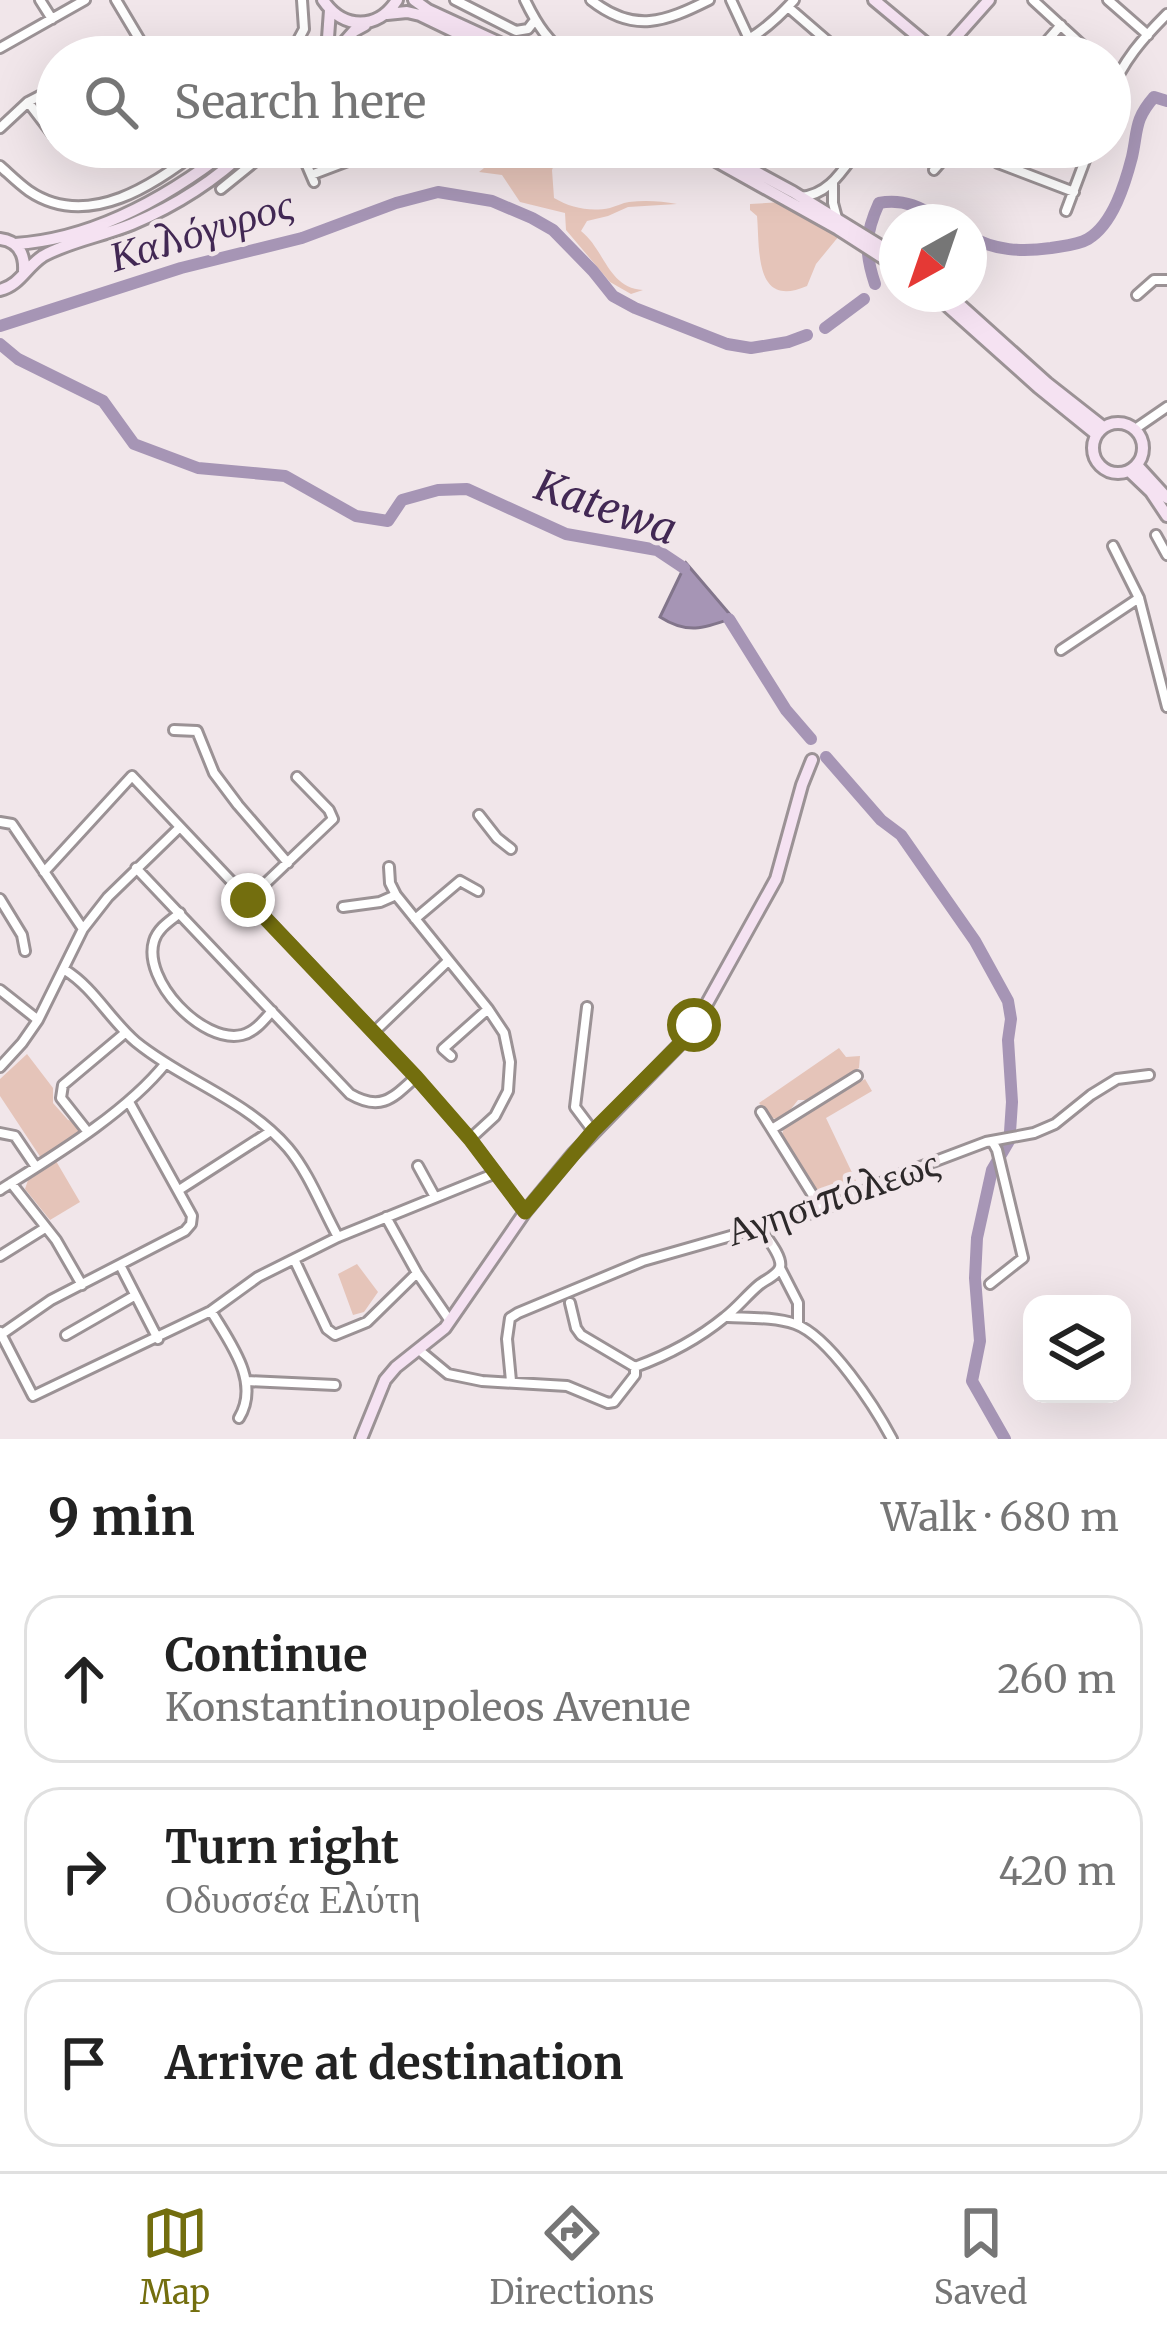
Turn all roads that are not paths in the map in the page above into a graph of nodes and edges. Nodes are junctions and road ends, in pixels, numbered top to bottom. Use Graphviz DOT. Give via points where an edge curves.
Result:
graph roads {
  1 [pos="40,0"];
  2 [pos="85,0"];
  3 [pos="116,0"];
  4 [pos="302,0"];
  5 [pos="397,0"];
  6 [pos="415,0"];
  7 [pos="455,0"];
  8 [pos="525,0"];
  9 [pos="591,0"];
  10 [pos="709,0"];
  11 [pos="730,0"];
  12 [pos="874,0"];
  13 [pos="988,0"];
  14 [pos="1033,0"];
  15 [pos="1108,0"];
  16 [pos="791,3"];
  17 [pos="326,5"];
  18 [pos="387,14"];
  19 [pos="427,14"];
  20 [pos="1167,14"];
  21 [pos="52,19"];
  22 [pos="535,20"];
  23 [pos="368,23"];
  24 [pos="1060,26"];
  25 [pos="1148,35"];
  26 [pos="137,36"];
  27 [pos="300,36"];
  28 [pos="328,36"];
  29 [pos="350,36"];
  30 [pos="468,36"];
  31 [pos="480,36"];
  32 [pos="547,36"];
  33 [pos="748,36"];
  34 [pos="757,36"];
  35 [pos="824,36"];
  36 [pos="916,36"];
  37 [pos="956,36"];
  38 [pos="1051,36"];
  39 [pos="1071,36"];
  40 [pos="0,48"];
  41 [pos="1131,54"];
  42 [pos="36,98"];
  43 [pos="28,102"];
  44 [pos="36,112"];
  45 [pos="0,128"];
  46 [pos="0,166"];
  47 [pos="174,168"];
  48 [pos="203,168"];
  49 [pos="225,168"];
  50 [pos="247,168"];
  51 [pos="307,168"];
  52 [pos="336,168"];
  53 [pos="725,168"];
  54 [pos="749,168"];
  55 [pos="844,168"];
  56 [pos="1011,168"];
  57 [pos="1083,168"];
  58 [pos="833,182"];
  59 [pos="221,189"];
  60 [pos="1074,192"];
  61 [pos="800,196"];
  62 [pos="1066,211"];
  63 [pos="838,224"];
  64 [pos="0,239"];
  65 [pos="16,244"];
  66 [pos="879,249"];
  67 [pos="24,271"];
  68 [pos="1167,280"];
  69 [pos="0,290"];
  70 [pos="1137,295"];
  71 [pos="954,312"];
  72 [pos="968,312"];
  73 [pos="1167,407"];
  74 [pos="1135,429"];
  75 [pos="1100,431"];
  76 [pos="1133,468"];
  77 [pos="1167,498"];
  78 [pos="1167,516"];
  79 [pos="1156,535"];
  80 [pos="1113,546"];
  81 [pos="1167,555"];
  82 [pos="1139,598"];
  83 [pos="1061,650"];
  84 [pos="1162,659"];
  85 [pos="1167,707"];
  86 [pos="174,730"];
  87 [pos="812,760"];
  88 [pos="297,777"];
  89 [pos="479,815"];
  90 [pos="0,822"];
  91 [pos="180,827"];
  92 [pos="512,849"];
  93 [pos="288,862"];
  94 [pos="388,867"];
  95 [pos="136,868"];
  96 [pos="44,872"];
  97 [pos="478,891"];
  98 [pos="396,895"];
  99 [pos="0,899"];
  100 [pos="248,900"];
  101 [pos="343,907"];
  102 [pos="180,913"];
  103 [pos="415,919"];
  104 [pos="83,929"];
  105 [pos="25,951"];
  106 [pos="448,961"];
  107 [pos="65,970"];
  108 [pos="1,996"];
  109 [pos="587,1007"];
  110 [pos="488,1009"];
  111 [pos="272,1011"];
  112 [pos="38,1020"];
  113 [pos="374,1032"];
  114 [pos="125,1033"];
  115 [pos="451,1056"];
  116 [pos="166,1063"];
  117 [pos="0,1067"];
  118 [pos="1149,1075"];
  119 [pos="857,1076"];
  120 [pos="416,1077"];
  121 [pos="128,1102"];
  122 [pos="761,1112"];
  123 [pos="772,1130"];
  124 [pos="87,1131"];
  125 [pos="271,1131"];
  126 [pos="593,1131"];
  127 [pos="0,1133"];
  128 [pos="470,1139"];
  129 [pos="992,1141"];
  130 [pos="418,1166"];
  131 [pos="36,1167"];
  132 [pos="496,1173"];
  133 [pos="11,1183"];
  134 [pos="0,1190"];
  135 [pos="179,1190"];
  136 [pos="435,1197"];
  137 [pos="822,1210"];
  138 [pos="525,1212"];
  139 [pos="386,1217"];
  140 [pos="759,1226"];
  141 [pos="45,1228"];
  142 [pos="338,1237"];
  143 [pos="0,1256"];
  144 [pos="294,1259"];
  145 [pos="120,1265"];
  146 [pos="780,1268"];
  147 [pos="417,1273"];
  148 [pos="990,1283"];
  149 [pos="82,1285"];
  150 [pos="134,1296"];
  151 [pos="570,1303"];
  152 [pos="212,1311"];
  153 [pos="726,1316"];
  154 [pos="450,1321"];
  155 [pos="798,1324"];
  156 [pos="1,1333"];
  157 [pos="66,1334"];
  158 [pos="158,1339"];
  159 [pos="419,1350"];
  160 [pos="635,1367"];
  161 [pos="247,1381"];
  162 [pos="511,1381"];
  163 [pos="335,1385"];
  164 [pos="239,1418"];
  165 [pos="361,1439"];
  166 [pos="892,1439"];
  1 -- 21 [label="street"];
  2 -- 21 [label="street"];
  3 -- 26 [label="street"];
  4 -- 27 [label="street"];
  5 -- 18 [label="main road"];
  6 -- 19 [label="main road"];
  7 -- 22 [label="street" via="515,31"];
  8 -- 22 [label="street"];
  9 -- 10 [label="street" via="633,22 675,17"];
  11 -- 33 [label="street"];
  12 -- 36 [label="main road"];
  13 -- 37 [label="main road"];
  14 -- 24 [label="street"];
  15 -- 25 [label="street"];
  16 -- 34 [label="street"];
  16 -- 35 [label="street"];
  17 -- 23 [label="main road" via="341,19"];
  17 -- 28 [label="main road"];
  18 -- 19 [label="main road"];
  18 -- 23 [label="main road"];
  19 -- 30 [label="main road"];
  19 -- 31 [label="main road"];
  20 -- 25 [label="street"];
  21 -- 40 [label="street"];
  22 -- 32 [label="street"];
  23 -- 29 [label="main road"];
  24 -- 38 [label="street"];
  24 -- 39 [label="street"];
  25 -- 41 [label="street"];
  42 -- 43 [label="street"];
  43 -- 44 [label="street"];
  43 -- 45 [label="street"];
  46 -- 47 [label="street" via="52,202 89,206 113,202"];
  48 -- 65 [label="main road" via="130,212"];
  49 -- 67 [label="main road" via="169,206"];
  50 -- 59 [label="street"];
  51 -- 52 [label="street" via="312,178"];
  53 -- 63 [label="main road"];
  54 -- 61 [label="main road"];
  55 -- 58 [label="street"];
  56 -- 60 [label="street"];
  57 -- 60 [label="street"];
  58 -- 61 [label="street"];
  58 -- 63 [label="street"];
  60 -- 62 [label="street"];
  61 -- 63 [label="main road"];
  63 -- 66 [label="main road"];
  64 -- 65 [label="main road"];
  65 -- 67 [label="main road"];
  67 -- 69 [label="main road"];
  68 -- 70 [label="street"];
  71 -- 75 [label="main road"];
  72 -- 75 [label="main road"];
  73 -- 74 [label="street"];
  74 -- 75 [label="main road" via="1118,422"];
  74 -- 76 [label="main road" via="1143,445"];
  75 -- 76 [label="main road" via="1093,450 1099,465 1113,473"];
  76 -- 77 [label="main road"];
  76 -- 78 [label="main road"];
  79 -- 81 [label="street"];
  80 -- 82 [label="street"];
  82 -- 83 [label="street"];
  82 -- 84 [label="street"];
  84 -- 85 [label="street"];
  86 -- 93 [label="street" via="197,730 214,773"];
  87 -- 126 [label="main road" via="776,879 694,1025"];
  88 -- 93 [label="street" via="333,818"];
  89 -- 92 [label="street"];
  90 -- 96 [label="street" via="13,824"];
  91 -- 95 [label="street"];
  91 -- 96 [label="street" via="133,776"];
  91 -- 100 [label="street"];
  93 -- 100 [label="street"];
  94 -- 98 [label="street"];
  95 -- 102 [label="street"];
  95 -- 104 [label="street"];
  96 -- 104 [label="street"];
  97 -- 103 [label="street" via="460,880"];
  98 -- 101 [label="street"];
  98 -- 103 [label="street"];
  99 -- 105 [label="street"];
  100 -- 113 [label="street"];
  102 -- 111 [label="street"];
  102 -- 111 [label="street" via="152,948 156,972 187,1016 242,1036"];
  103 -- 106 [label="street"];
  104 -- 107 [label="street"];
  106 -- 110 [label="street"];
  106 -- 113 [label="street"];
  107 -- 112 [label="street"];
  107 -- 114 [label="street"];
  108 -- 112 [label="street"];
  109 -- 126 [label="street" via="575,1107"];
  110 -- 115 [label="street" via="443,1049"];
  110 -- 128 [label="street" via="504,1033 510,1076 503,1106"];
  111 -- 120 [label="street" via="363,1102 388,1100"];
  112 -- 117 [label="street"];
  113 -- 120 [label="street"];
  114 -- 116 [label="street"];
  114 -- 124 [label="street" via="63,1085 63,1102"];
  116 -- 121 [label="street"];
  116 -- 125 [label="street"];
  118 -- 129 [label="street, Αγησιπόλεως" via="1118,1079 1034,1133"];
  119 -- 123 [label="street"];
  120 -- 128 [label="street"];
  121 -- 124 [label="street"];
  121 -- 135 [label="street"];
  122 -- 123 [label="street"];
  123 -- 137 [label="street"];
  124 -- 131 [label="street"];
  125 -- 135 [label="street"];
  125 -- 142 [label="street" via="298,1161"];
  126 -- 138 [label="main road"];
  127 -- 131 [label="street" via="15,1136"];
  128 -- 132 [label="street"];
  129 -- 137 [label="street, Αγησιπόλεως"];
  129 -- 148 [label="street" via="1024,1258"];
  130 -- 136 [label="street"];
  131 -- 133 [label="street"];
  132 -- 136 [label="street"];
  132 -- 138 [label="street"];
  133 -- 134 [label="street"];
  133 -- 141 [label="street"];
  135 -- 145 [label="street" via="192,1216 185,1231"];
  136 -- 139 [label="street"];
  137 -- 140 [label="street, Αγησιπόλεως"];
  138 -- 154 [label="main road"];
  139 -- 142 [label="street"];
  139 -- 147 [label="street"];
  140 -- 146 [label="street"];
  140 -- 162 [label="street, Αγησιπόλεως" via="643,1261 510,1318"];
  141 -- 143 [label="street"];
  141 -- 149 [label="street"];
  142 -- 144 [label="street"];
  144 -- 147 [label="street" via="335,1335 367,1322"];
  144 -- 152 [label="street"];
  145 -- 149 [label="street"];
  145 -- 150 [label="street"];
  146 -- 153 [label="street"];
  146 -- 155 [label="street" via="799,1303"];
  147 -- 154 [label="street"];
  149 -- 156 [label="street"];
  150 -- 157 [label="street"];
  150 -- 158 [label="street"];
  151 -- 160 [label="street" via="581,1335"];
  152 -- 158 [label="street"];
  152 -- 161 [label="street"];
  153 -- 155 [label="street"];
  153 -- 160 [label="street" via="676,1351"];
  154 -- 159 [label="main road"];
  155 -- 166 [label="street" via="870,1399"];
  156 -- 158 [label="street" via="33,1396"];
  159 -- 162 [label="street" via="448,1374"];
  159 -- 165 [label="main road" via="386,1380"];
  160 -- 162 [label="street" via="608,1403 567,1386"];
  161 -- 163 [label="street"];
  161 -- 164 [label="street"];
}
